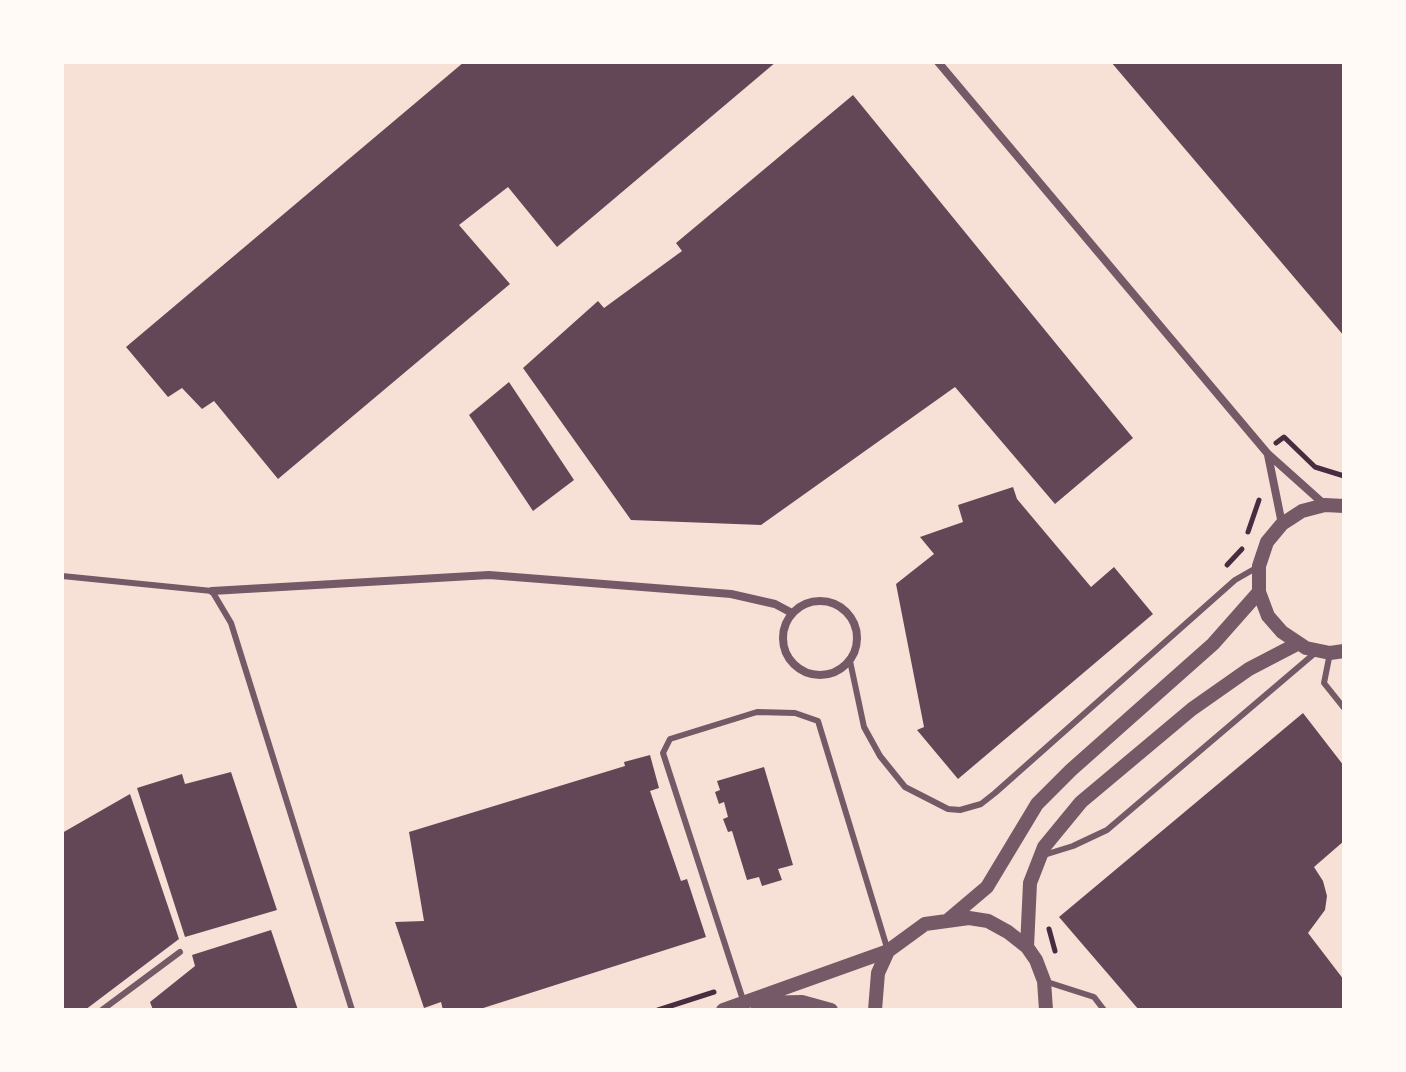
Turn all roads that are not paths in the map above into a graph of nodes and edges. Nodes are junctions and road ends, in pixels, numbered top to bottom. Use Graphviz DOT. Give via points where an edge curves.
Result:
graph roads {
  1 [pos="938,62"];
  2 [pos="1268,454"];
  3 [pos="1325,505"];
  4 [pos="1344,506"];
  5 [pos="1282,524"];
  6 [pos="1259,566"];
  7 [pos="62,576"];
  8 [pos="212,591"];
  9 [pos="1259,592"];
  10 [pos="792,613"];
  11 [pos="1297,644"];
  12 [pos="1331,651"];
  13 [pos="850,661"];
  14 [pos="1344,708"];
  15 [pos="1041,856"];
  16 [pos="948,920"];
  17 [pos="1027,947"];
  18 [pos="888,951"];
  19 [pos="180,952"];
  20 [pos="1044,981"];
  21 [pos="744,1003"];
  22 [pos="102,1010"];
  23 [pos="352,1010"];
  24 [pos="723,1010"];
  25 [pos="831,1010"];
  26 [pos="875,1010"];
  27 [pos="1046,1010"];
  28 [pos="1104,1010"];
  1 -- 2 [label="street"];
  2 -- 3 [label="street"];
  2 -- 5 [label="street"];
  3 -- 4 [label="street"];
  3 -- 5 [label="street"];
  5 -- 6 [label="street" via="1267,542"];
  6 -- 9 [label="street"];
  6 -- 13 [label="lane" via="1235,580 995,793 960,810 905,787 880,756 864,727"];
  7 -- 8 [label="lane"];
  8 -- 10 [label="street" via="489,575 731,594"];
  8 -- 23 [label="lane" via="231,623"];
  9 -- 11 [label="street" via="1268,616"];
  9 -- 16 [label="street" via="1213,644 1037,804 987,887"];
  10 -- 13 [label="street" via="827,602 849,614 858,638"];
  10 -- 13 [label="street" via="783,635 788,658 796,667 830,675"];
  11 -- 12 [label="street"];
  11 -- 15 [label="street" via="1249,669 1192,709 1081,802"];
  12 -- 14 [label="lane" via="1324,683"];
  12 -- 15 [label="lane" via="1107,830"];
  15 -- 17 [label="street" via="1030,883"];
  16 -- 17 [label="street" via="988,921"];
  16 -- 18 [label="street" via="925,924"];
  17 -- 20 [label="street"];
  18 -- 21 [label="street"];
  18 -- 21 [label="lane" via="818,721 795,713 757,712 670,739 663,753"];
  18 -- 26 [label="street" via="878,973"];
  19 -- 22 [label="lane"];
  20 -- 27 [label="street"];
  20 -- 28 [label="lane" via="1094,997"];
  21 -- 24 [label="street"];
  21 -- 25 [label="street" via="802,1002"];
}
